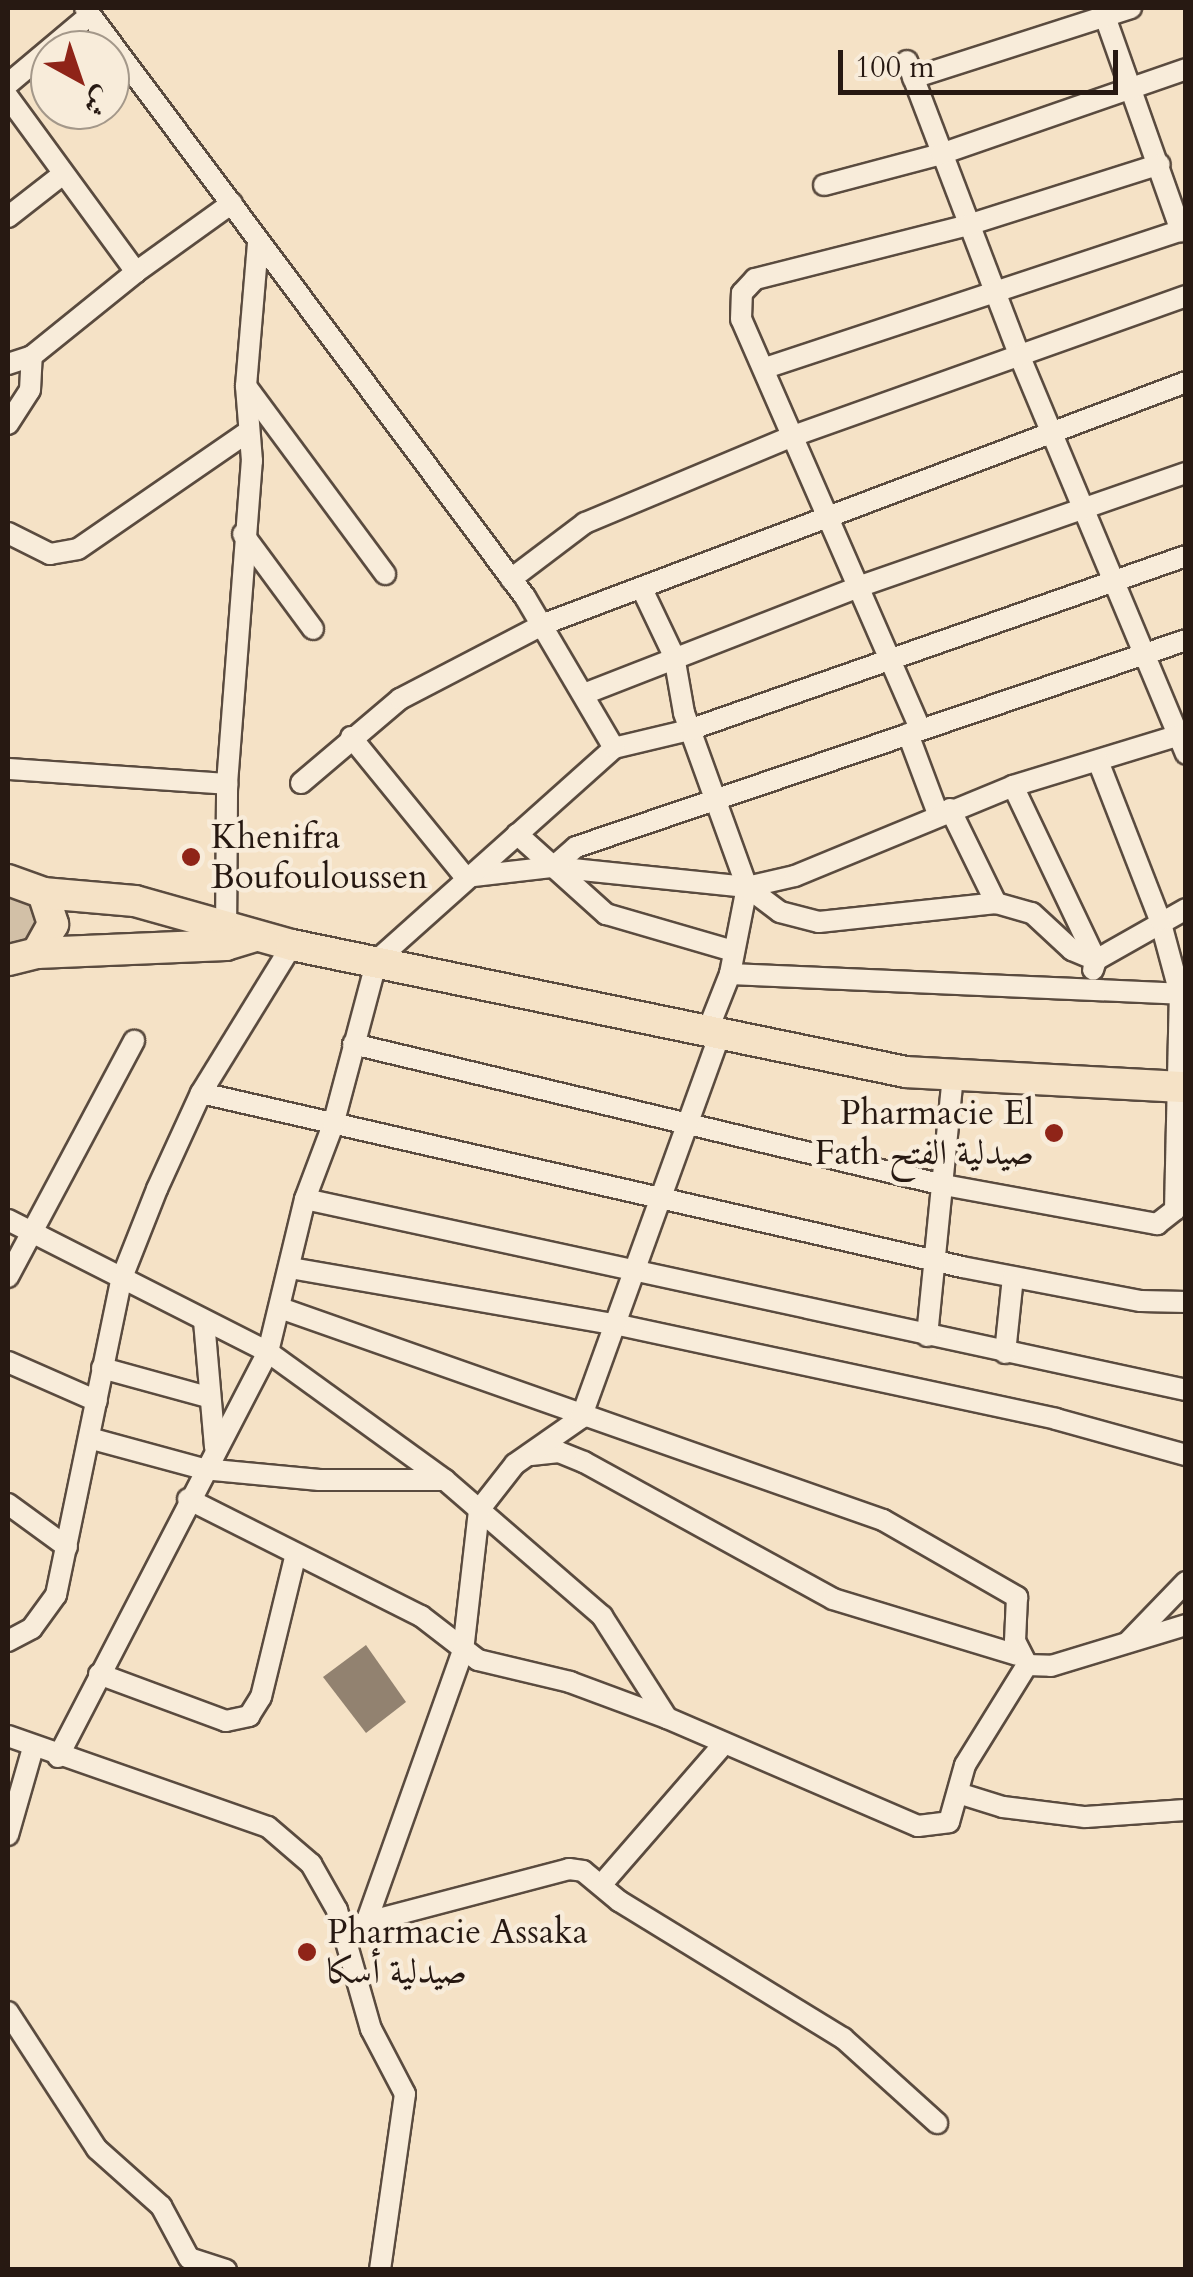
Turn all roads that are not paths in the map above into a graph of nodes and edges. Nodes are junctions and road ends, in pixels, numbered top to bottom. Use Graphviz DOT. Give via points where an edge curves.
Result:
graph roads {
  1 [pos="1131,8"];
  2 [pos="88,11"];
  3 [pos="1104,12"];
  4 [pos="1186,69"];
  5 [pos="8,84"];
  6 [pos="1132,88"];
  7 [pos="8,97"];
  8 [pos="941,154"];
  9 [pos="1160,164"];
  10 [pos="62,176"];
  11 [pos="824,185"];
  12 [pos="232,203"];
  13 [pos="8,218"];
  14 [pos="968,224"];
  15 [pos="1183,230"];
  16 [pos="258,243"];
  17 [pos="136,272"];
  18 [pos="994,292"];
  19 [pos="1186,296"];
  20 [pos="32,356"];
  21 [pos="1020,357"];
  22 [pos="8,364"];
  23 [pos="765,368"];
  24 [pos="1186,382"];
  25 [pos="246,386"];
  26 [pos="8,424"];
  27 [pos="1051,432"];
  28 [pos="246,433"];
  29 [pos="793,436"];
  30 [pos="1186,473"];
  31 [pos="1083,507"];
  32 [pos="824,514"];
  33 [pos="8,533"];
  34 [pos="243,534"];
  35 [pos="1186,556"];
  36 [pos="386,574"];
  37 [pos="511,579"];
  38 [pos="1112,579"];
  39 [pos="858,587"];
  40 [pos="642,588"];
  41 [pos="544,624"];
  42 [pos="313,629"];
  43 [pos="1186,640"];
  44 [pos="674,656"];
  45 [pos="888,656"];
  46 [pos="1143,657"];
  47 [pos="584,694"];
  48 [pos="689,730"];
  49 [pos="913,730"];
  50 [pos="351,737"];
  51 [pos="1183,741"];
  52 [pos="614,748"];
  53 [pos="1098,761"];
  54 [pos="8,769"];
  55 [pos="301,783"];
  56 [pos="228,784"];
  57 [pos="1013,786"];
  58 [pos="715,800"];
  59 [pos="944,812"];
  60 [pos="517,834"];
  61 [pos="553,867"];
  62 [pos="464,876"];
  63 [pos="8,880"];
  64 [pos="747,887"];
  65 [pos="43,893"];
  66 [pos="996,902"];
  67 [pos="1186,909"];
  68 [pos="1160,920"];
  69 [pos="236,934"];
  70 [pos="292,945"];
  71 [pos="733,951"];
  72 [pos="22,957"];
  73 [pos="377,960"];
  74 [pos="1096,960"];
  75 [pos="730,974"];
  76 [pos="1088,986"];
  77 [pos="1183,994"];
  78 [pos="713,1034"];
  79 [pos="134,1041"];
  80 [pos="353,1044"];
  81 [pos="952,1074"];
  82 [pos="1181,1087"];
  83 [pos="201,1094"];
  84 [pos="694,1122"];
  85 [pos="333,1124"];
  86 [pos="944,1185"];
  87 [pos="305,1198"];
  88 [pos="659,1198"];
  89 [pos="8,1220"];
  90 [pos="31,1233"];
  91 [pos="934,1261"];
  92 [pos="292,1268"];
  93 [pos="637,1272"];
  94 [pos="8,1277"];
  95 [pos="1013,1277"];
  96 [pos="121,1280"];
  97 [pos="1186,1302"];
  98 [pos="283,1310"];
  99 [pos="204,1321"];
  100 [pos="619,1325"];
  101 [pos="927,1336"];
  102 [pos="268,1352"];
  103 [pos="1005,1353"];
  104 [pos="8,1362"];
  105 [pos="102,1368"];
  106 [pos="1186,1390"];
  107 [pos="208,1397"];
  108 [pos="97,1401"];
  109 [pos="580,1418"];
  110 [pos="89,1438"];
  111 [pos="215,1448"];
  112 [pos="1186,1455"];
  113 [pos="528,1456"];
  114 [pos="203,1469"];
  115 [pos="445,1480"];
  116 [pos="188,1499"];
  117 [pos="8,1505"];
  118 [pos="479,1510"];
  119 [pos="68,1547"];
  120 [pos="296,1557"];
  121 [pos="1186,1582"];
  122 [pos="1186,1625"];
  123 [pos="1128,1641"];
  124 [pos="8,1642"];
  125 [pos="463,1651"];
  126 [pos="1022,1660"];
  127 [pos="100,1674"];
  128 [pos="667,1718"];
  129 [pos="8,1736"];
  130 [pos="722,1746"];
  131 [pos="33,1748"];
  132 [pos="58,1757"];
  133 [pos="958,1793"];
  134 [pos="1186,1810"];
  135 [pos="8,1835"];
  136 [pos="602,1884"];
  137 [pos="366,1923"];
  138 [pos="344,1929"];
  139 [pos="8,2012"];
  140 [pos="938,2123"];
  141 [pos="226,2270"];
  142 [pos="380,2270"];
  1 -- 3 [label="street"];
  2 -- 5 [label="street"];
  2 -- 12 [label="street"];
  3 -- 6 [label="street"];
  3 -- 8 [label="street" via="910,69"];
  4 -- 6 [label="street"];
  6 -- 8 [label="street"];
  6 -- 9 [label="street"];
  7 -- 10 [label="street"];
  8 -- 11 [label="street"];
  8 -- 14 [label="street"];
  9 -- 14 [label="street"];
  9 -- 15 [label="street"];
  10 -- 13 [label="street"];
  10 -- 17 [label="street"];
  12 -- 16 [label="street"];
  12 -- 17 [label="street"];
  14 -- 18 [label="street"];
  14 -- 23 [label="street" via="748,284 740,319"];
  15 -- 18 [label="street"];
  16 -- 25 [label="street"];
  16 -- 37 [label="street"];
  17 -- 20 [label="street"];
  18 -- 21 [label="street"];
  18 -- 23 [label="street"];
  19 -- 21 [label="street"];
  20 -- 22 [label="street"];
  20 -- 26 [label="street" via="30,390"];
  21 -- 27 [label="street"];
  21 -- 29 [label="street"];
  23 -- 29 [label="street"];
  24 -- 27 [label="street"];
  25 -- 28 [label="street"];
  25 -- 36 [label="street"];
  27 -- 31 [label="street"];
  27 -- 32 [label="street"];
  28 -- 33 [label="street" via="78,549 50,554"];
  28 -- 34 [label="street" via="252,461"];
  29 -- 32 [label="street"];
  29 -- 37 [label="street" via="585,523"];
  30 -- 31 [label="street"];
  31 -- 38 [label="street"];
  31 -- 39 [label="street"];
  32 -- 39 [label="street"];
  32 -- 40 [label="street"];
  34 -- 42 [label="street"];
  34 -- 56 [label="street"];
  35 -- 38 [label="street"];
  37 -- 41 [label="street"];
  38 -- 45 [label="street"];
  38 -- 46 [label="street"];
  39 -- 44 [label="street"];
  39 -- 45 [label="street"];
  40 -- 41 [label="street"];
  40 -- 44 [label="street"];
  41 -- 47 [label="street"];
  41 -- 50 [label="street" via="400,699"];
  43 -- 46 [label="street"];
  44 -- 47 [label="street"];
  44 -- 48 [label="street"];
  45 -- 48 [label="street"];
  45 -- 49 [label="street"];
  46 -- 49 [label="street"];
  46 -- 51 [label="street"];
  47 -- 52 [label="street"];
  48 -- 52 [label="street"];
  48 -- 58 [label="street"];
  49 -- 58 [label="street"];
  49 -- 59 [label="street"];
  50 -- 55 [label="street"];
  50 -- 62 [label="street"];
  51 -- 53 [label="street"];
  52 -- 60 [label="street"];
  53 -- 57 [label="street"];
  53 -- 68 [label="street"];
  54 -- 56 [label="street"];
  56 -- 69 [label="street"];
  57 -- 59 [label="street"];
  57 -- 74 [label="street"];
  58 -- 61 [label="street" via="576,846"];
  58 -- 64 [label="street"];
  59 -- 64 [label="street" via="795,876"];
  59 -- 66 [label="street"];
  60 -- 61 [label="street"];
  60 -- 62 [label="street"];
  61 -- 62 [label="street"];
  61 -- 64 [label="street"];
  61 -- 71 [label="street" via="606,914"];
  62 -- 73 [label="street"];
  63 -- 65 [label="main road"];
  64 -- 66 [label="street" via="780,912 819,922"];
  64 -- 71 [label="street"];
  65 -- 69 [label="main road" via="135,901"];
  65 -- 72 [label="main road" via="53,924"];
  66 -- 74 [label="street" via="1032,913 1072,950"];
  67 -- 68 [label="street"];
  68 -- 74 [label="street"];
  68 -- 77 [label="street"];
  69 -- 70 [label="main road"];
  69 -- 72 [label="main road"];
  70 -- 73 [label="main road"];
  70 -- 83 [label="street"];
  71 -- 75 [label="street"];
  73 -- 78 [label="main road"];
  73 -- 80 [label="street"];
  74 -- 76 [label="street"];
  75 -- 76 [label="street"];
  75 -- 78 [label="street"];
  76 -- 77 [label="street"];
  77 -- 82 [label="street"];
  78 -- 81 [label="main road" via="906,1072"];
  78 -- 84 [label="street"];
  79 -- 90 [label="street"];
  80 -- 84 [label="street"];
  80 -- 85 [label="street"];
  81 -- 82 [label="main road"];
  81 -- 86 [label="street"];
  82 -- 86 [label="street" via="1175,1210 1157,1224"];
  83 -- 85 [label="street"];
  83 -- 96 [label="street"];
  84 -- 86 [label="street"];
  84 -- 88 [label="street"];
  85 -- 87 [label="street"];
  85 -- 88 [label="street"];
  86 -- 91 [label="street"];
  87 -- 92 [label="street"];
  87 -- 93 [label="street"];
  88 -- 91 [label="street"];
  88 -- 93 [label="street"];
  89 -- 90 [label="street"];
  90 -- 94 [label="street"];
  90 -- 96 [label="street"];
  91 -- 95 [label="street"];
  91 -- 101 [label="street"];
  92 -- 98 [label="street"];
  92 -- 100 [label="street"];
  93 -- 100 [label="street"];
  93 -- 101 [label="street"];
  95 -- 97 [label="street" via="1141,1301"];
  95 -- 103 [label="street"];
  96 -- 99 [label="street"];
  96 -- 105 [label="street"];
  98 -- 102 [label="street"];
  98 -- 109 [label="street"];
  99 -- 102 [label="street"];
  99 -- 107 [label="street"];
  100 -- 109 [label="street"];
  100 -- 112 [label="street" via="1056,1419"];
  101 -- 103 [label="street"];
  102 -- 111 [label="street"];
  102 -- 115 [label="street"];
  103 -- 106 [label="street"];
  104 -- 108 [label="street"];
  105 -- 107 [label="street"];
  105 -- 108 [label="street"];
  107 -- 111 [label="street"];
  108 -- 110 [label="street"];
  109 -- 113 [label="street"];
  109 -- 126 [label="street" via="863,1511 925,1540 1017,1597"];
  110 -- 114 [label="street"];
  110 -- 119 [label="street"];
  111 -- 114 [label="street"];
  113 -- 118 [label="street"];
  113 -- 126 [label="street" via="559,1452 584,1462 833,1599"];
  114 -- 115 [label="street" via="320,1480"];
  114 -- 116 [label="street"];
  115 -- 118 [label="street"];
  116 -- 120 [label="street"];
  116 -- 127 [label="street"];
  117 -- 119 [label="street"];
  118 -- 125 [label="street"];
  118 -- 128 [label="street" via="602,1616"];
  119 -- 124 [label="street" via="48,1612"];
  120 -- 125 [label="street" via="421,1616"];
  120 -- 127 [label="street" via="261,1697 248,1716 226,1721"];
  121 -- 123 [label="street"];
  122 -- 123 [label="street"];
  123 -- 126 [label="street" via="1051,1666"];
  125 -- 128 [label="street"];
  125 -- 137 [label="street"];
  126 -- 133 [label="street" via="965,1764"];
  127 -- 132 [label="street"];
  128 -- 130 [label="street"];
  129 -- 131 [label="street"];
  130 -- 133 [label="street" via="918,1826 949,1822"];
  130 -- 136 [label="street"];
  131 -- 132 [label="street"];
  131 -- 135 [label="street"];
  132 -- 138 [label="street" via="268,1827 310,1864"];
  133 -- 134 [label="street" via="1003,1807 1086,1817"];
  136 -- 137 [label="street" via="568,1868"];
  136 -- 140 [label="street" via="618,1902 843,2038"];
  137 -- 138 [label="street"];
  138 -- 142 [label="street" via="370,2029 404,2094"];
  139 -- 141 [label="street" via="97,2148 161,2206 189,2258"];
}
